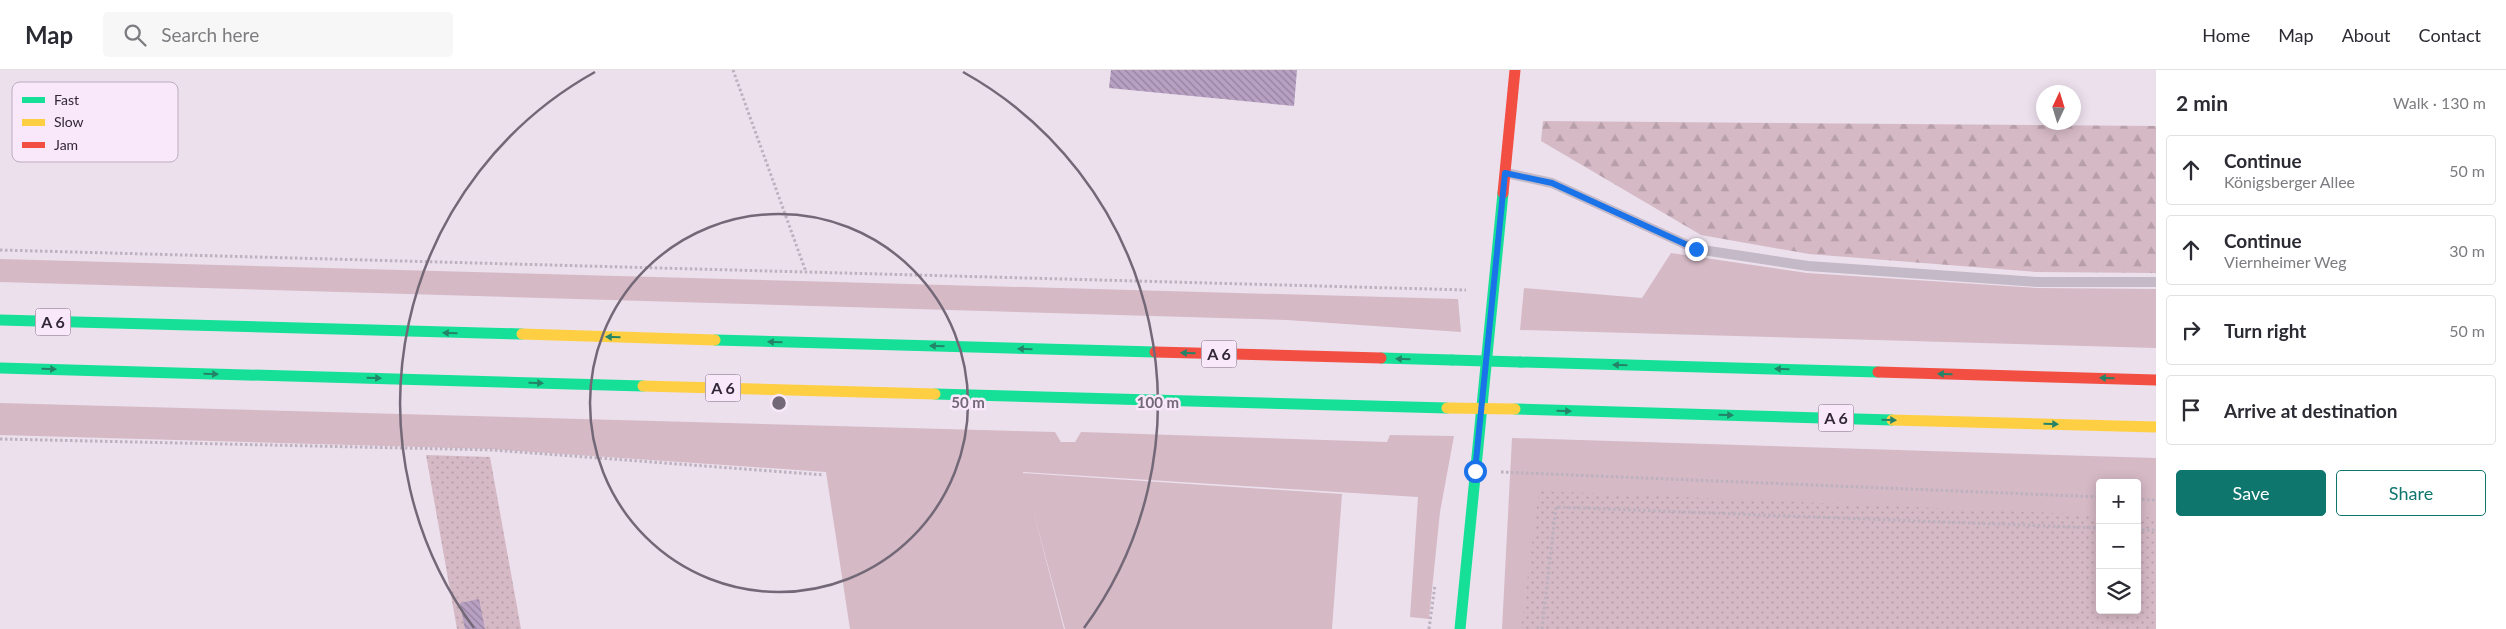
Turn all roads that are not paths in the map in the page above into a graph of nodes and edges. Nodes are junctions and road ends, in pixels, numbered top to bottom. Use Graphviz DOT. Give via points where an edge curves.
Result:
graph roads {
  1 [pos="1515,70"];
  2 [pos="1505,173"];
  3 [pos="2156,282"];
  4 [pos="0,320"];
  5 [pos="0,368"];
  6 [pos="2156,380"];
  7 [pos="2156,427"];
  8 [pos="1460,629"];
  1 -- 2 [label="main road"];
  2 -- 3 [label="lane" via="1552,183 1696,249 1808,266 2036,282"];
  2 -- 8 [label="main road"];
  6 -- 4 [label="main road, A 6, one-way, bridge"];
  5 -- 7 [label="main road, A 6, one-way, bridge"];
}
